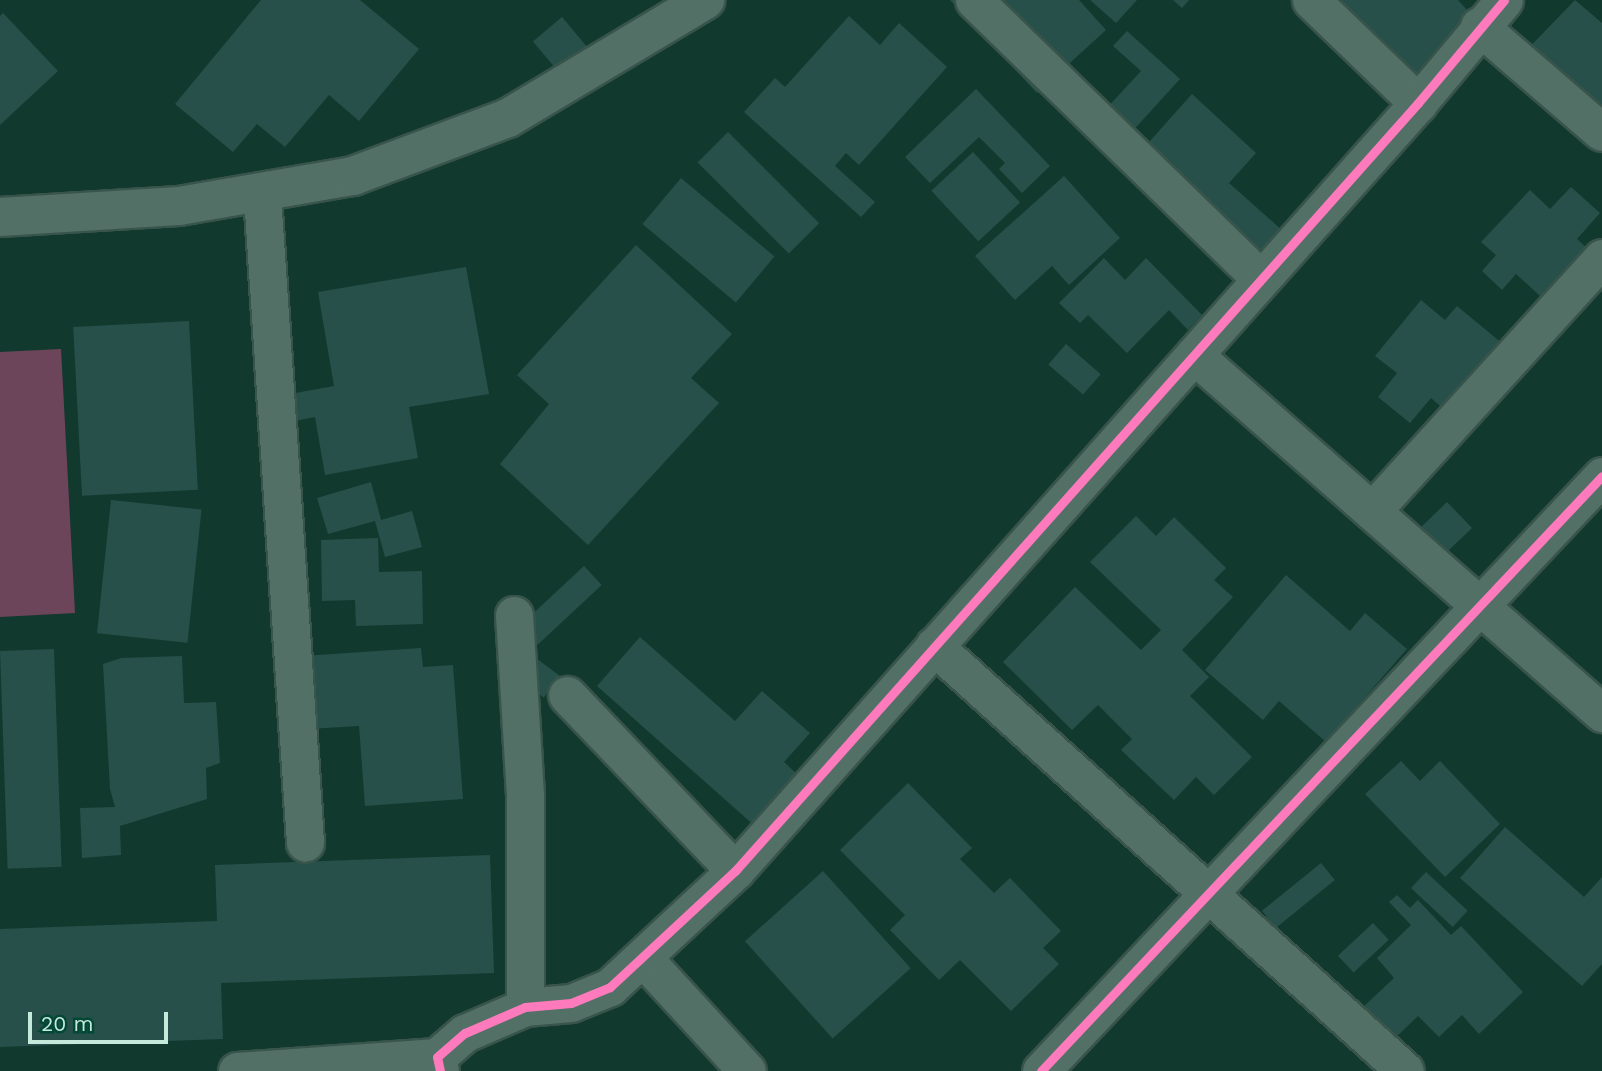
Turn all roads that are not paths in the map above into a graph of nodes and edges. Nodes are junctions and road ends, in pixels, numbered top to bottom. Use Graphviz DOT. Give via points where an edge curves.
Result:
graph roads {
  1 [pos="705,0"];
  2 [pos="974,0"];
  3 [pos="1311,0"];
  4 [pos="1504,0"];
  5 [pos="1479,26"];
  6 [pos="1418,103"];
  7 [pos="1602,132"];
  8 [pos="262,195"];
  9 [pos="0,217"];
  10 [pos="1602,258"];
  11 [pos="1261,279"];
  12 [pos="1194,355"];
  13 [pos="1602,476"];
  14 [pos="1372,511"];
  15 [pos="1480,608"];
  16 [pos="514,615"];
  17 [pos="934,646"];
  18 [pos="567,695"];
  19 [pos="1602,713"];
  20 [pos="305,843"];
  21 [pos="736,871"];
  22 [pos="1210,892"];
  23 [pos="644,959"];
  24 [pos="525,1007"];
  25 [pos="438,1064"];
  26 [pos="237,1071"];
  27 [pos="747,1071"];
  28 [pos="1041,1071"];
  29 [pos="1405,1071"];
  1 -- 8 [label="street" via="508,118 353,176"];
  2 -- 11 [label="street"];
  3 -- 6 [label="street"];
  4 -- 5 [label="street"];
  5 -- 6 [label="street"];
  5 -- 7 [label="street"];
  6 -- 11 [label="street"];
  8 -- 9 [label="street" via="179,206"];
  8 -- 20 [label="street"];
  10 -- 14 [label="street"];
  11 -- 12 [label="street"];
  12 -- 14 [label="street"];
  12 -- 17 [label="street"];
  13 -- 15 [label="street"];
  14 -- 15 [label="street"];
  15 -- 19 [label="street"];
  15 -- 22 [label="street"];
  16 -- 24 [label="street" via="525,797"];
  17 -- 21 [label="street"];
  17 -- 22 [label="street"];
  18 -- 21 [label="street"];
  21 -- 23 [label="street"];
  22 -- 28 [label="street"];
  22 -- 29 [label="street"];
  23 -- 24 [label="street" via="610,987 571,1003"];
  23 -- 27 [label="street"];
  24 -- 25 [label="street" via="465,1033"];
  25 -- 26 [label="street"];
}
